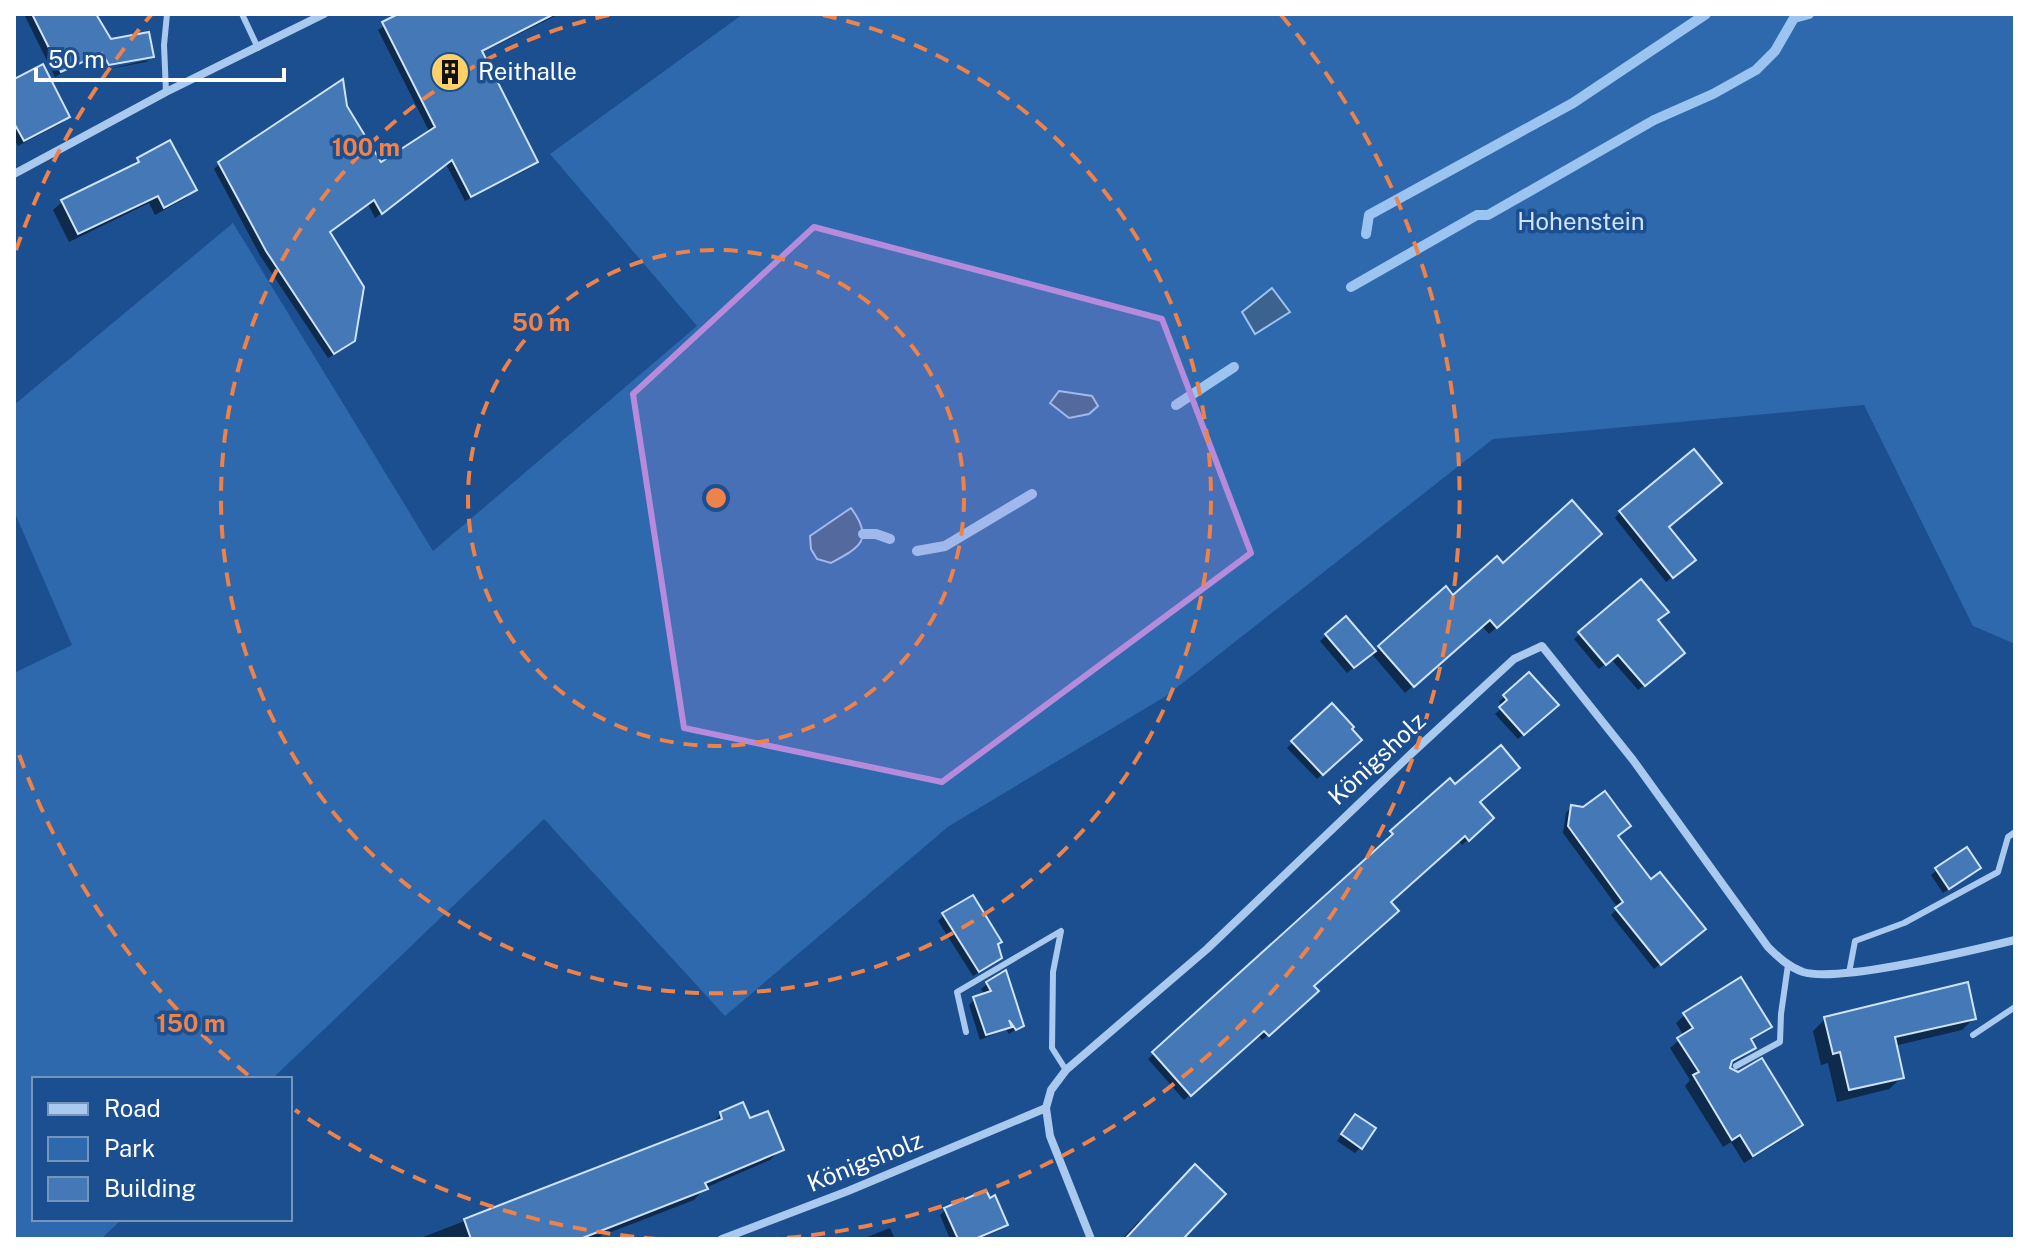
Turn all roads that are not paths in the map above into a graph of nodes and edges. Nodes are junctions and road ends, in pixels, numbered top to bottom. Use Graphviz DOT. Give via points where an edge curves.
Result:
graph roads {
  1 [pos="167,14"];
  2 [pos="242,14"];
  3 [pos="324,14"];
  4 [pos="258,48"];
  5 [pos="166,92"];
  6 [pos="14,174"];
  7 [pos="2015,832"];
  8 [pos="2015,940"];
  9 [pos="1788,965"];
  10 [pos="1849,973"];
  11 [pos="2015,1007"];
  12 [pos="966,1032"];
  13 [pos="1973,1035"];
  14 [pos="1736,1066"];
  15 [pos="1066,1070"];
  16 [pos="1046,1108"];
  17 [pos="722,1239"];
  18 [pos="1091,1239"];
  1 -- 5 [label="lane"];
  2 -- 4 [label="lane"];
  3 -- 4 [label="street"];
  4 -- 5 [label="street"];
  5 -- 6 [label="street"];
  7 -- 10 [label="lane" via="2008,837 1998,872 1904,923 1855,941"];
  8 -- 10 [label="street"];
  9 -- 10 [label="street" via="1817,975"];
  9 -- 14 [label="lane" via="1780,1042"];
  9 -- 15 [label="street, Königsholz" via="1768,947 1633,760 1542,646 1514,659 1207,949"];
  11 -- 13 [label="lane"];
  12 -- 15 [label="lane" via="957,992 1061,931 1053,972 1052,1048"];
  15 -- 16 [label="street, Königsholz"];
  16 -- 17 [label="street, Königsholz"];
  16 -- 18 [label="street" via="1050,1136"];
}
